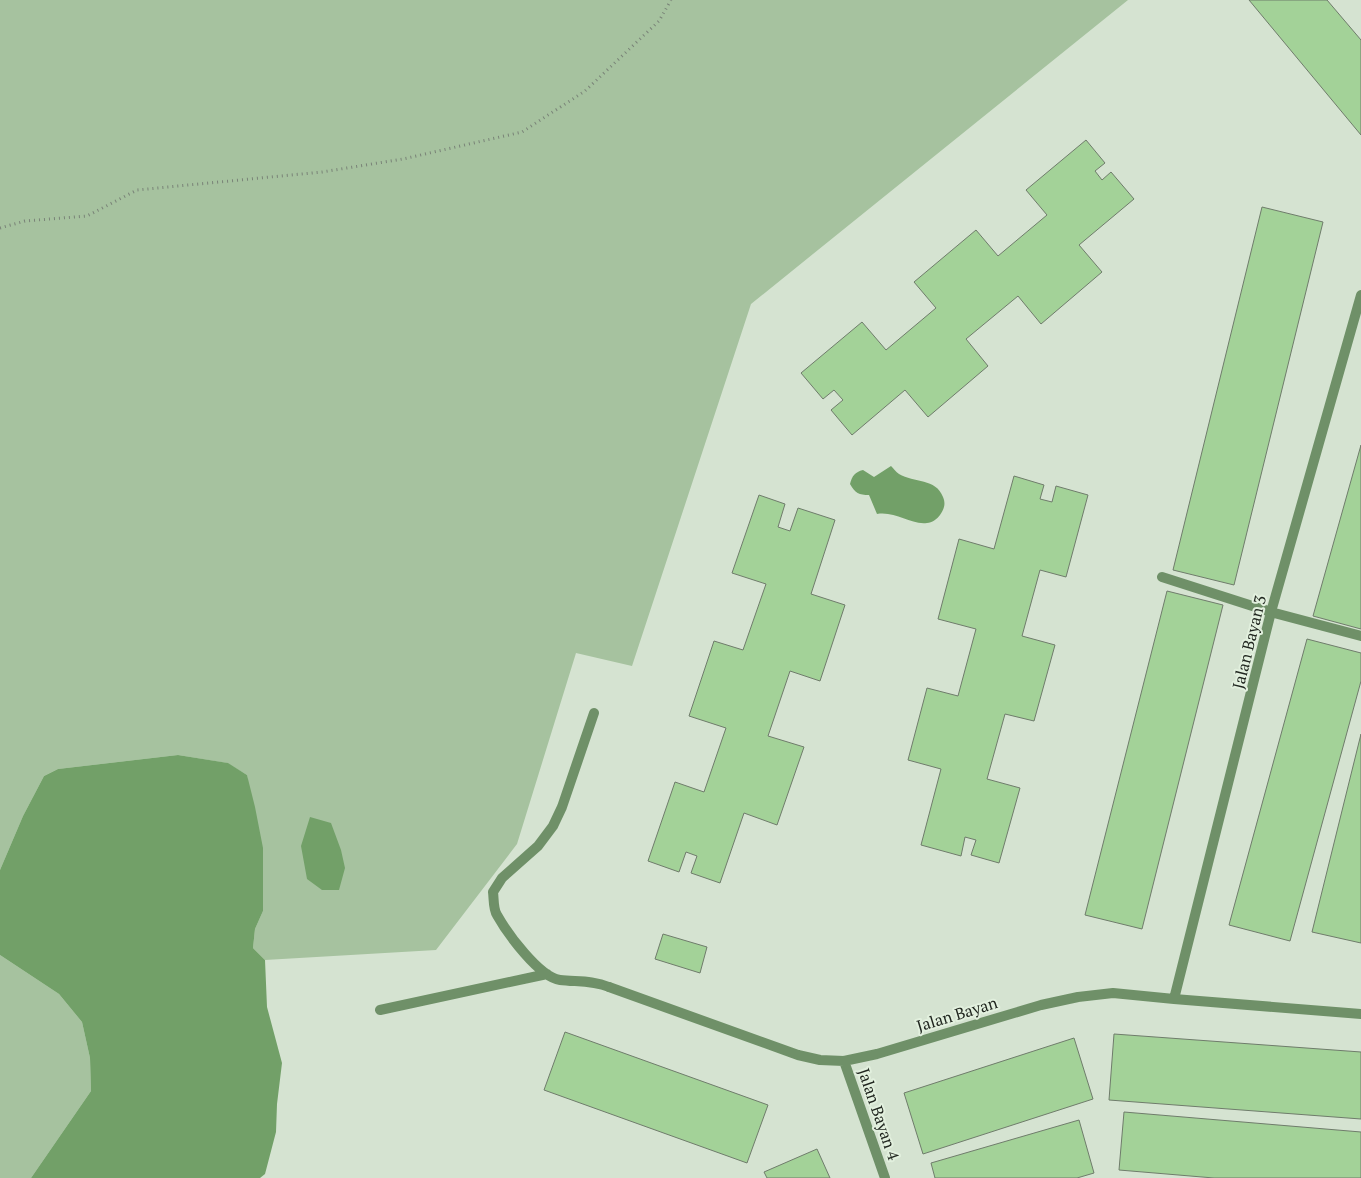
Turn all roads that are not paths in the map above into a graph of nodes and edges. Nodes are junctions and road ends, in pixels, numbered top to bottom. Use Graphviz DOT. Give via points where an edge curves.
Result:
graph roads {
  1 [pos="1361,295"];
  2 [pos="1162,577"];
  3 [pos="1271,612"];
  4 [pos="1361,636"];
  5 [pos="594,713"];
  6 [pos="547,974"];
  7 [pos="1174,999"];
  8 [pos="380,1010"];
  9 [pos="1361,1014"];
  10 [pos="844,1061"];
  11 [pos="885,1178"];
  1 -- 3 [label="street, Jalan Bayan 3"];
  2 -- 3 [label="street"];
  3 -- 4 [label="street"];
  3 -- 7 [label="street, Jalan Bayan 3"];
  5 -- 6 [label="street" via="553,826 538,846 502,878 493,892 496,913 530,961"];
  6 -- 8 [label="street"];
  6 -- 10 [label="street, Jalan Bayan" via="558,980 602,984 798,1055"];
  7 -- 9 [label="street, Jalan Bayan"];
  7 -- 10 [label="street, Jalan Bayan" via="1113,993 1078,997"];
  10 -- 11 [label="street, Jalan Bayan 4"];
}
